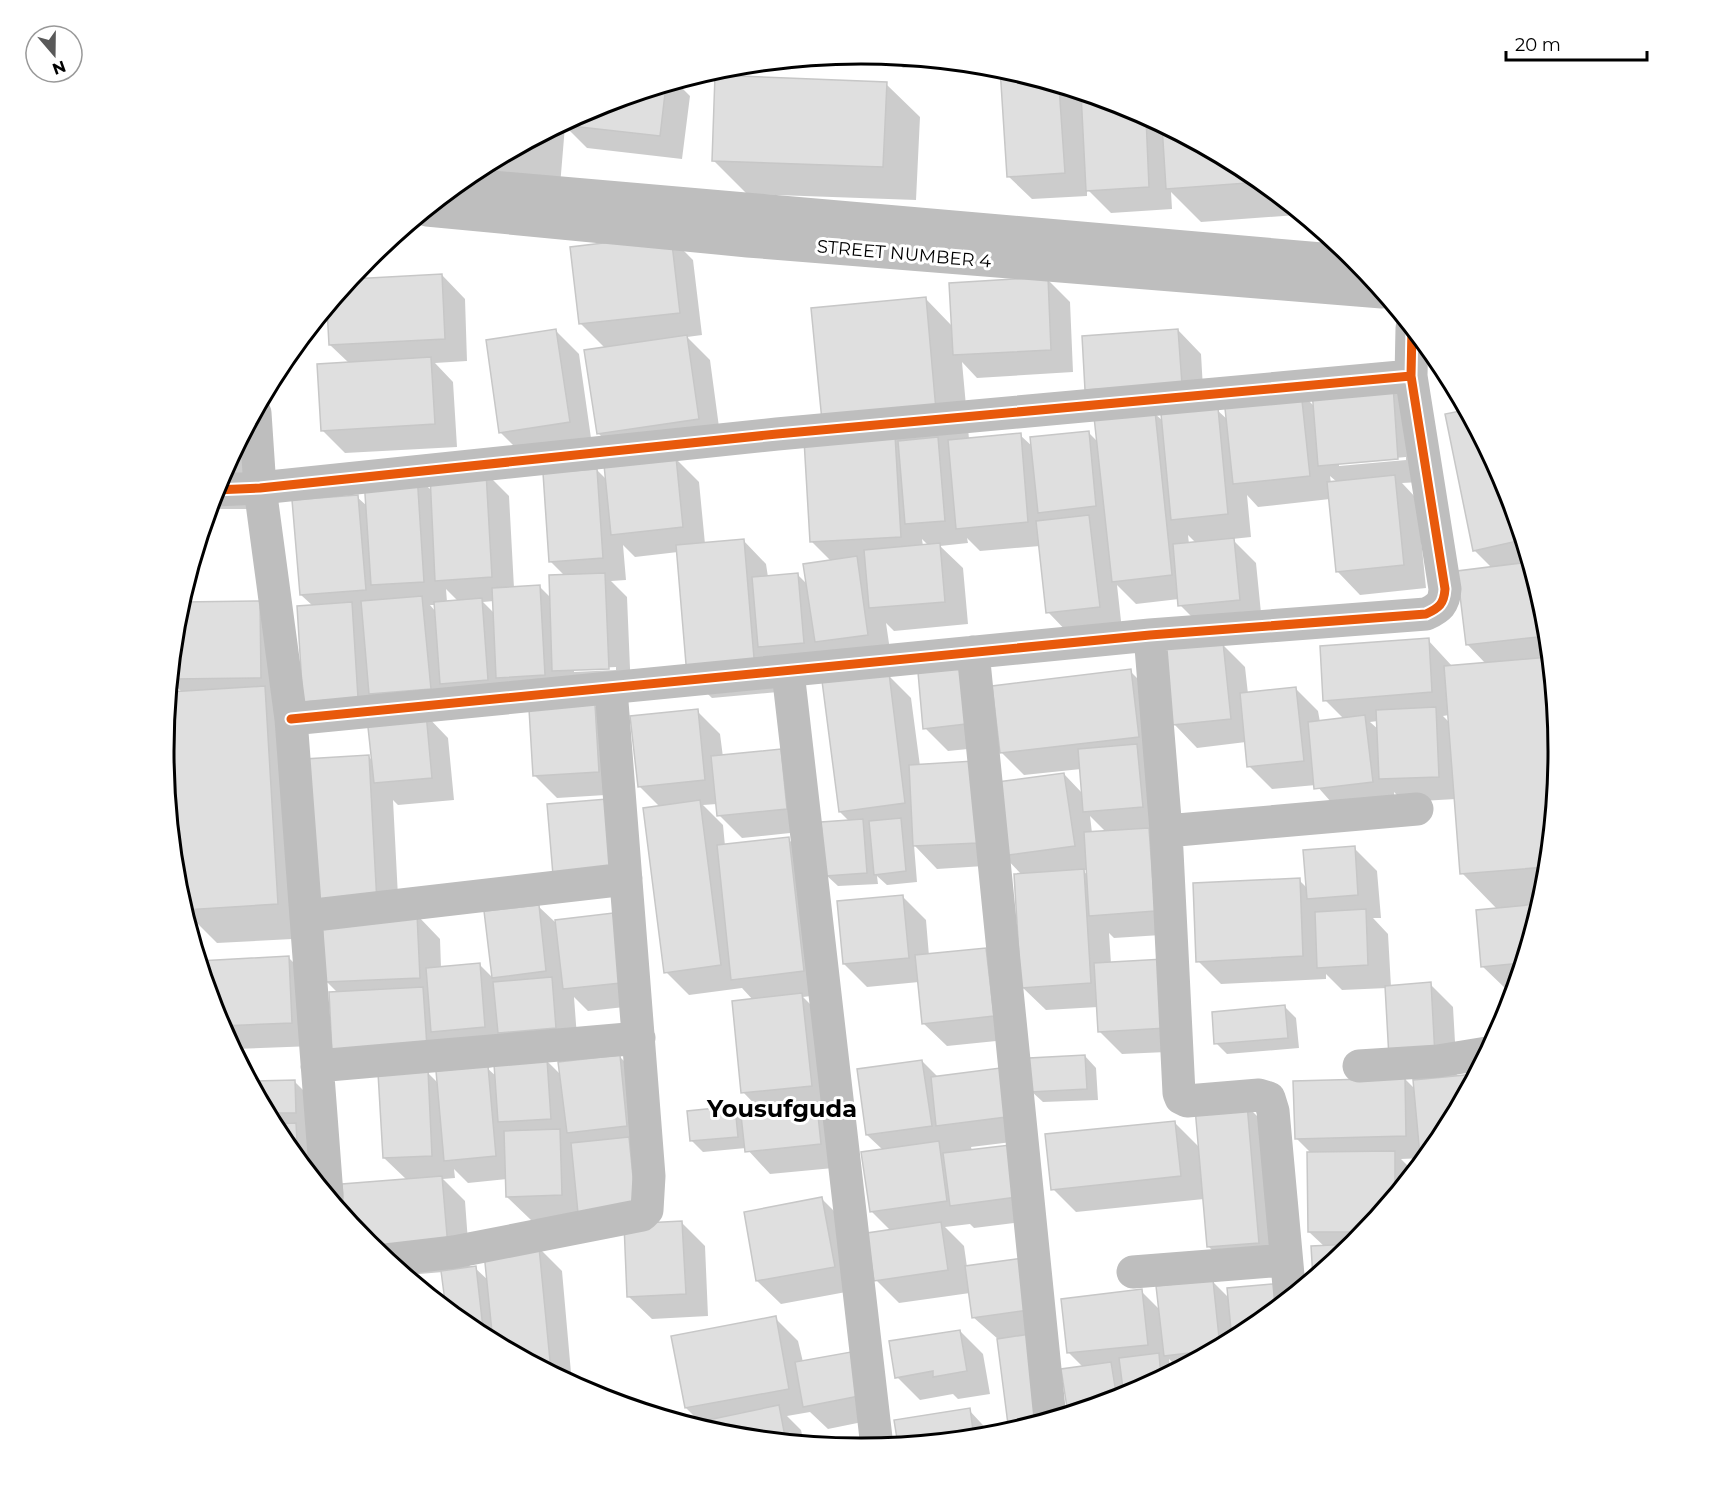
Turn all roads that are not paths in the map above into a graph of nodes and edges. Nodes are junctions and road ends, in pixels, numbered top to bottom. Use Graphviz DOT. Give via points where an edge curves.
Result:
graph roads {
  1 [pos="472,185"];
  2 [pos="437,211"];
  3 [pos="1341,261"];
  4 [pos="1371,291"];
  5 [pos="1412,341"];
  6 [pos="1411,376"];
  7 [pos="256,427"];
  8 [pos="260,488"];
  9 [pos="226,490"];
  10 [pos="1150,635"];
  11 [pos="973,652"];
  12 [pos="788,672"];
  13 [pos="611,689"];
  14 [pos="291,719"];
  15 [pos="1418,809"];
  16 [pos="1166,831"];
  17 [pos="626,879"];
  18 [pos="306,916"];
  19 [pos="639,1038"];
  20 [pos="1477,1055"];
  21 [pos="317,1066"];
  22 [pos="1359,1066"];
  23 [pos="326,1182"];
  24 [pos="398,1259"];
  25 [pos="1285,1260"];
  26 [pos="1133,1272"];
  27 [pos="1289,1289"];
  28 [pos="1049,1412"];
  29 [pos="876,1438"];
  1 -- 3 [label="street, STREET NUMBER 4"];
  2 -- 4 [label="street, STREET NUMBER 4" via="748,241"];
  5 -- 6 [label="street"];
  6 -- 8 [label="street" via="777,434"];
  6 -- 10 [label="street" via="1445,589 1438,608 1426,614"];
  7 -- 8 [label="street"];
  8 -- 9 [label="street"];
  8 -- 14 [label="street"];
  10 -- 11 [label="street"];
  10 -- 16 [label="street"];
  11 -- 12 [label="street"];
  11 -- 28 [label="street"];
  12 -- 13 [label="street"];
  12 -- 29 [label="street"];
  13 -- 14 [label="street"];
  13 -- 17 [label="street"];
  14 -- 18 [label="street"];
  15 -- 16 [label="street"];
  16 -- 25 [label="street" via="1179,1093 1187,1101 1259,1095 1269,1098"];
  17 -- 18 [label="street"];
  17 -- 19 [label="street"];
  18 -- 21 [label="street"];
  19 -- 21 [label="street"];
  19 -- 24 [label="street" via="649,1176 649,1203 642,1215 454,1252"];
  20 -- 22 [label="street"];
  21 -- 23 [label="street"];
  25 -- 26 [label="street"];
  25 -- 27 [label="street"];
}
